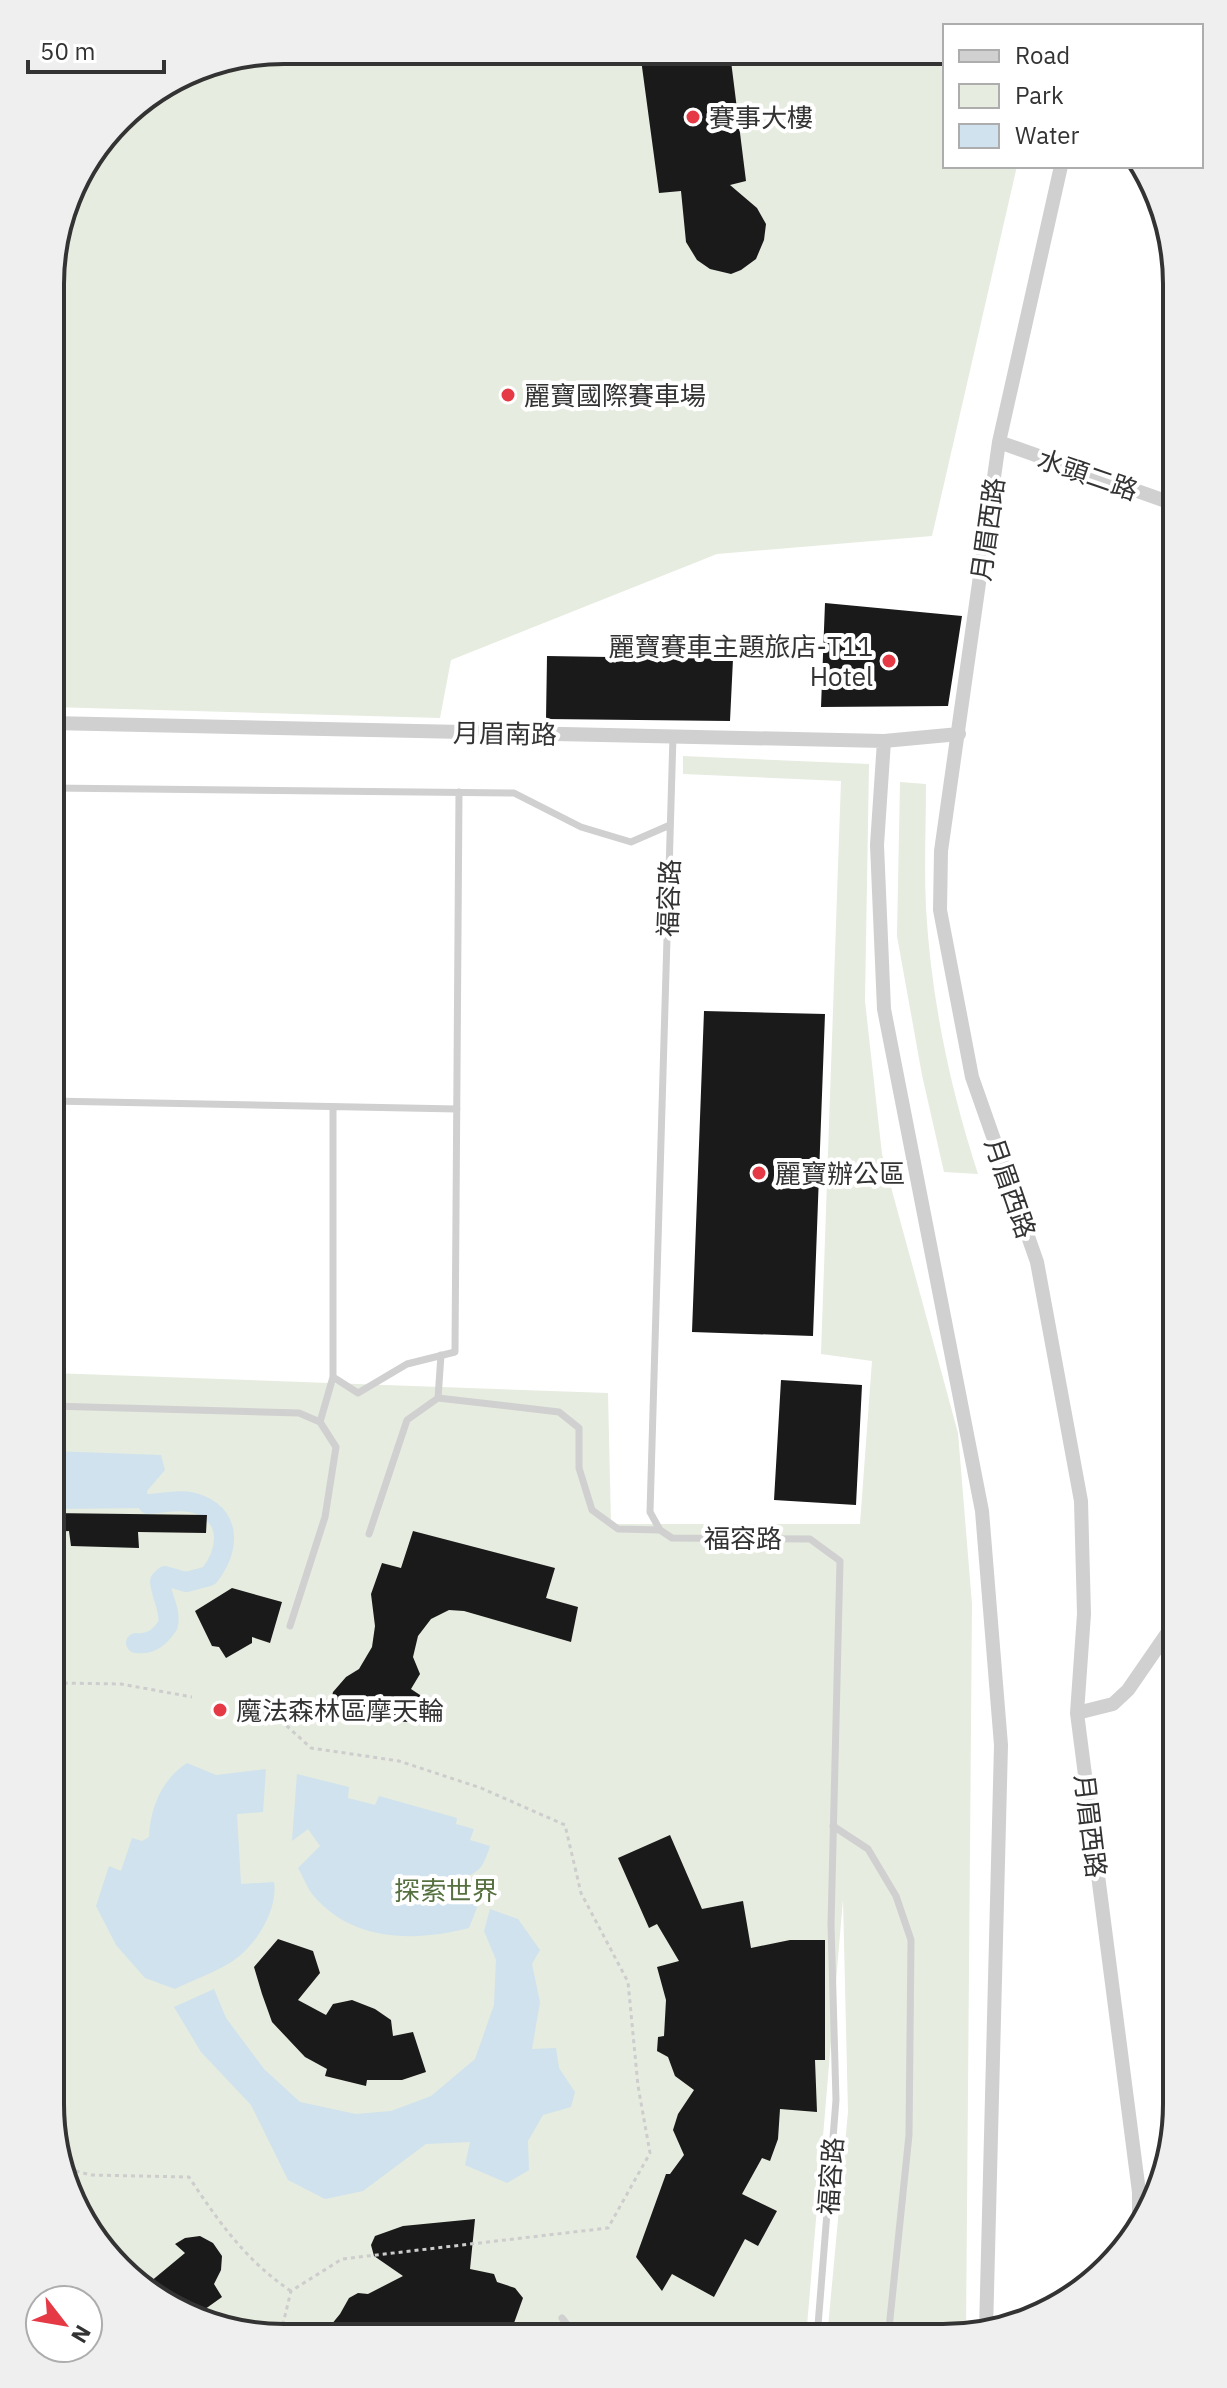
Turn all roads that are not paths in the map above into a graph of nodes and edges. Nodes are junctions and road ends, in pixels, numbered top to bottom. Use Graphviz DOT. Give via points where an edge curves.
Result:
graph roads {
  1 [pos="1061,168"];
  2 [pos="999,442"];
  3 [pos="1163,500"];
  4 [pos="64,723"];
  5 [pos="959,734"];
  6 [pos="673,736"];
  7 [pos="884,741"];
  8 [pos="64,788"];
  9 [pos="459,792"];
  10 [pos="670,825"];
  11 [pos="64,1101"];
  12 [pos="333,1107"];
  13 [pos="457,1109"];
  14 [pos="441,1355"];
  15 [pos="333,1377"];
  16 [pos="438,1398"];
  17 [pos="64,1406"];
  18 [pos="320,1422"];
  19 [pos="660,1530"];
  20 [pos="369,1534"];
  21 [pos="290,1626"];
  22 [pos="1163,1639"];
  23 [pos="1077,1713"];
  24 [pos="833,1826"];
  25 [pos="1144,2193"];
  26 [pos="562,2318"];
  27 [pos="986,2319"];
  28 [pos="567,2324"];
  29 [pos="818,2324"];
  30 [pos="889,2324"];
  1 -- 2 [label="street, 月眉西路"];
  2 -- 3 [label="street, 水頭二路"];
  2 -- 5 [label="street, 月眉西路"];
  4 -- 6 [label="street, 月眉南路"];
  5 -- 7 [label="street, 月眉南路"];
  5 -- 23 [label="street, 月眉西路" via="941,851 940,910 972,1077 1037,1262 1079,1485 1084,1614"];
  6 -- 7 [label="street, 月眉南路"];
  6 -- 10 [label="lane, 福容路"];
  7 -- 27 [label="street" via="877,845 884,1009 982,1511 1001,1745"];
  8 -- 9 [label="lane"];
  9 -- 10 [label="lane" via="514,793 581,827 631,842"];
  9 -- 13 [label="lane"];
  10 -- 19 [label="lane, 福容路" via="650,1512"];
  11 -- 12 [label="lane"];
  12 -- 13 [label="lane"];
  12 -- 15 [label="lane"];
  13 -- 14 [label="lane" via="455,1352"];
  14 -- 15 [label="lane" via="407,1364 358,1393"];
  14 -- 16 [label="lane"];
  15 -- 18 [label="lane"];
  16 -- 19 [label="lane" via="559,1412 579,1428 579,1468 592,1510 618,1529"];
  16 -- 20 [label="lane" via="407,1420"];
  17 -- 18 [label="lane" via="299,1413"];
  18 -- 21 [label="lane" via="336,1447 334,1461 325,1517"];
  19 -- 24 [label="lane, 福容路" via="672,1538 810,1539 840,1561"];
  22 -- 23 [label="street" via="1113,1704"];
  23 -- 25 [label="street, 月眉西路"];
  24 -- 29 [label="lane, 福容路" via="836,2100"];
  24 -- 30 [label="lane" via="868,1849 896,1896 911,1940 909,2135"];
  26 -- 28 [label="lane"];
}
